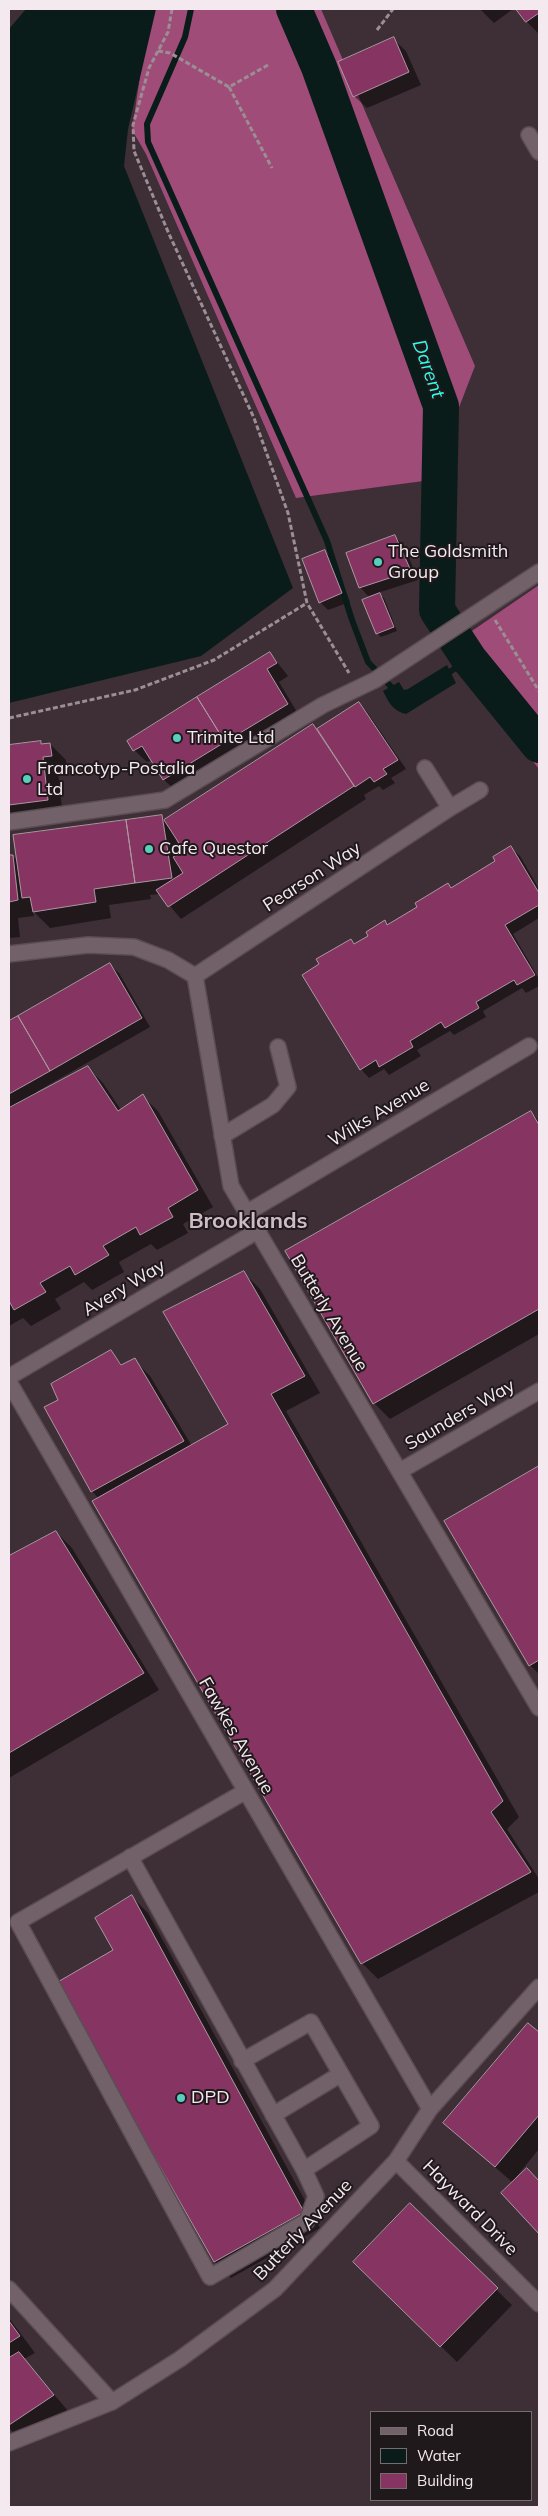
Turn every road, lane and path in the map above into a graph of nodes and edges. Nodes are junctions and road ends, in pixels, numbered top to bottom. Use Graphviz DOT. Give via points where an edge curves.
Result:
graph roads {
  1 [pos="172,9"];
  2 [pos="393,9"];
  3 [pos="377,30"];
  4 [pos="158,51"];
  5 [pos="268,65"];
  6 [pos="229,87"];
  7 [pos="529,136"];
  8 [pos="539,152"];
  9 [pos="272,168"];
  10 [pos="539,572"];
  11 [pos="307,603"];
  12 [pos="488,607"];
  13 [pos="358,689"];
  14 [pos="539,691"];
  15 [pos="9,718"];
  16 [pos="425,768"];
  17 [pos="480,790"];
  18 [pos="450,808"];
  19 [pos="9,822"];
  20 [pos="9,954"];
  21 [pos="195,976"];
  22 [pos="529,1046"];
  23 [pos="278,1047"];
  24 [pos="222,1136"];
  25 [pos="248,1212"];
  26 [pos="259,1230"];
  27 [pos="9,1378"];
  28 [pos="9,1382"];
  29 [pos="539,1390"];
  30 [pos="400,1471"];
  31 [pos="539,1708"];
  32 [pos="246,1791"];
  33 [pos="130,1857"];
  34 [pos="539,1987"];
  35 [pos="242,2061"];
  36 [pos="341,2074"];
  37 [pos="430,2108"];
  38 [pos="273,2115"];
  39 [pos="396,2161"];
  40 [pos="304,2170"];
  41 [pos="9,2289"];
  42 [pos="539,2304"];
  43 [pos="112,2402"];
  44 [pos="9,2442"];
  1 -- 4 [label="path" via="168,32"];
  2 -- 3 [label="path"];
  4 -- 6 [label="path" via="170,53"];
  4 -- 11 [label="path" via="149,68 133,125 134,151 254,418 288,513"];
  5 -- 6 [label="path"];
  6 -- 9 [label="path"];
  7 -- 8 [label="street"];
  10 -- 12 [label="street"];
  11 -- 13 [label="path"];
  11 -- 15 [label="path" via="214,660 134,690"];
  12 -- 13 [label="street"];
  12 -- 14 [label="path"];
  13 -- 19 [label="street" via="323,705 165,800"];
  16 -- 18 [label="street"];
  17 -- 18 [label="street, Pearson Way"];
  18 -- 21 [label="street, Pearson Way"];
  20 -- 21 [label="street" via="88,946 134,947 168,960"];
  21 -- 24 [label="street, Butterly Avenue"];
  22 -- 25 [label="street, Wilks Avenue"];
  23 -- 24 [label="street" via="288,1087 273,1105"];
  24 -- 25 [label="street, Butterly Avenue" via="231,1186"];
  25 -- 26 [label="street, Butterly Avenue"];
  26 -- 27 [label="street, Avery Way"];
  26 -- 30 [label="street, Butterly Avenue"];
  28 -- 32 [label="street, Fawkes Avenue"];
  29 -- 30 [label="street, Saunders Way"];
  30 -- 31 [label="street, Butterly Avenue"];
  32 -- 33 [label="street"];
  32 -- 37 [label="street, Fawkes Avenue"];
  33 -- 35 [label="street"];
  33 -- 40 [label="street" via="18,1922 210,2277 307,2221 316,2196"];
  34 -- 37 [label="street, Butterly Avenue"];
  35 -- 36 [label="street" via="311,2022"];
  35 -- 38 [label="street"];
  36 -- 38 [label="street"];
  36 -- 40 [label="street" via="371,2126"];
  37 -- 39 [label="street, Butterly Avenue"];
  38 -- 40 [label="street"];
  39 -- 42 [label="street, Hayward Drive"];
  39 -- 43 [label="street, Butterly Avenue" via="275,2289 180,2359"];
  41 -- 43 [label="street"];
  43 -- 44 [label="street, Butterly Avenue"];
}
